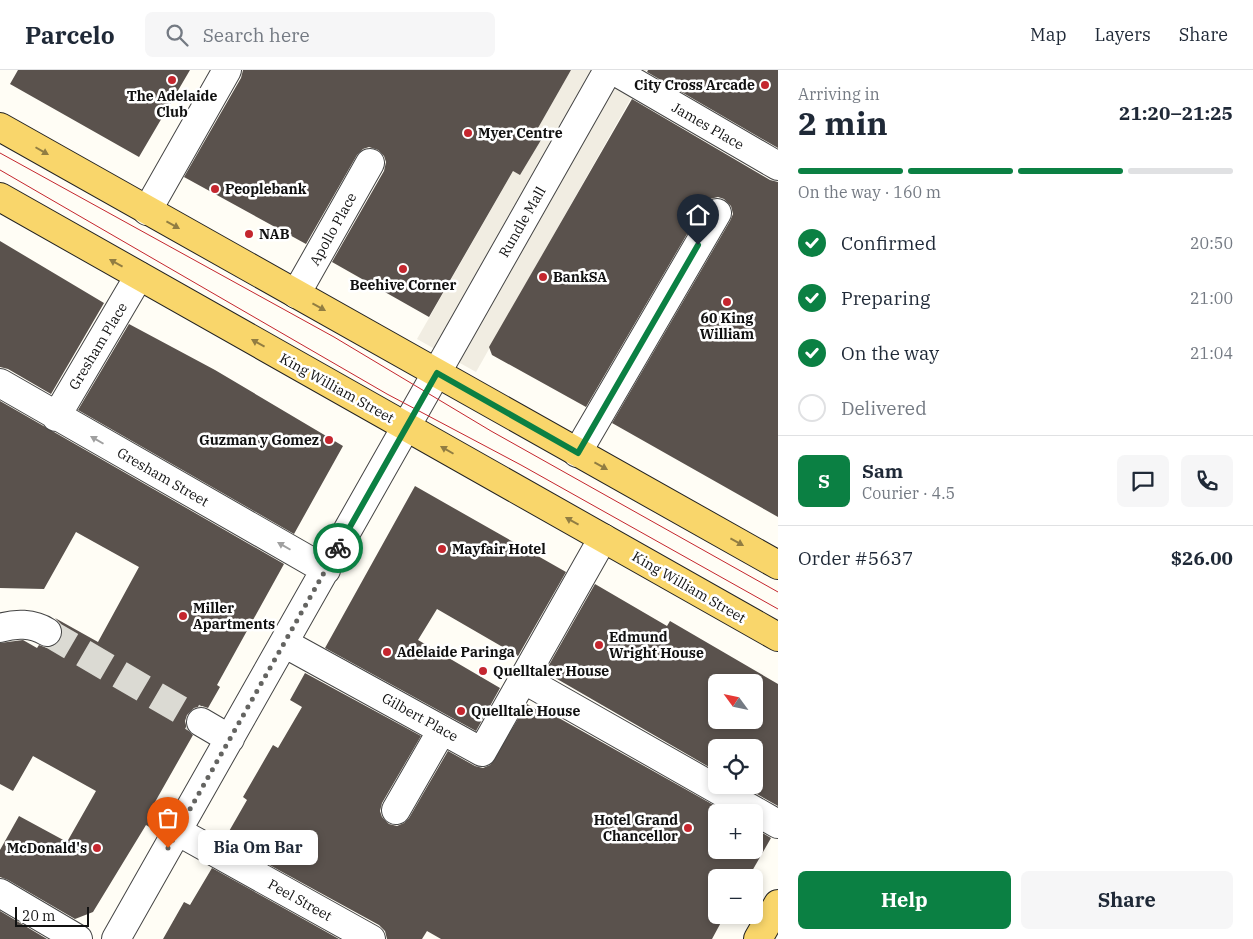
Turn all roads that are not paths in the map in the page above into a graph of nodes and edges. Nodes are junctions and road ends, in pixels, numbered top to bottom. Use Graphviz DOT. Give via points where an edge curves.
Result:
graph roads {
  1 [pos="227,70"];
  2 [pos="608,70"];
  3 [pos="612,70"];
  4 [pos="0,127"];
  5 [pos="370,163"];
  6 [pos="778,166"];
  7 [pos="0,197"];
  8 [pos="148,211"];
  9 [pos="717,213"];
  10 [pos="139,276"];
  11 [pos="296,294"];
  12 [pos="437,373"];
  13 [pos="0,383"];
  14 [pos="56,417"];
  15 [pos="407,427"];
  16 [pos="578,453"];
  17 [pos="604,538"];
  18 [pos="778,565"];
  19 [pos="326,570"];
  20 [pos="0,628"];
  21 [pos="46,632"];
  22 [pos="778,637"];
  23 [pos="284,643"];
  24 [pos="523,679"];
  25 [pos="201,722"];
  26 [pos="442,730"];
  27 [pos="230,739"];
  28 [pos="396,810"];
  29 [pos="778,824"];
  30 [pos="177,831"];
  31 [pos="0,893"];
  32 [pos="778,904"];
  33 [pos="78,939"];
  34 [pos="116,939"];
  35 [pos="371,939"];
  36 [pos="758,939"];
  1 -- 8 [label="street"];
  2 -- 12 [label="street, Rundle Mall"];
  3 -- 6 [label="street, James Place"];
  4 -- 8 [label="main road, one-way"];
  5 -- 11 [label="street, Apollo Place"];
  10 -- 7 [label="main road, King William Street, one-way"];
  8 -- 11 [label="main road, one-way"];
  9 -- 16 [label="street"];
  10 -- 14 [label="street, Gresham Place"];
  15 -- 10 [label="main road, King William Street, one-way"];
  11 -- 12 [label="main road, one-way"];
  12 -- 15 [label="street, Rundle Mall"];
  12 -- 16 [label="main road"];
  13 -- 14 [label="street, Gresham Street"];
  19 -- 14 [label="street, Gresham Street, one-way"];
  17 -- 15 [label="main road, King William Street, one-way"];
  15 -- 19 [label="street, Rundle Mall"];
  16 -- 18 [label="main road, one-way"];
  17 -- 22 [label="main road, King William Street"];
  17 -- 24 [label="street, Gilbert Place"];
  19 -- 23 [label="street, Rundle Mall"];
  20 -- 21 [label="street" via="10,624 38,626"];
  23 -- 26 [label="street, Gilbert Place"];
  23 -- 27 [label="street, Rundle Mall"];
  24 -- 26 [label="street, Gilbert Place" via="482,752"];
  24 -- 29 [label="street"];
  25 -- 27 [label="street"];
  26 -- 28 [label="street"];
  27 -- 30 [label="street, Rundle Mall"];
  30 -- 34 [label="street, Rundle Mall"];
  30 -- 35 [label="street, Peel Street"];
  31 -- 33 [label="street"];
  32 -- 36 [label="main road"];
}
